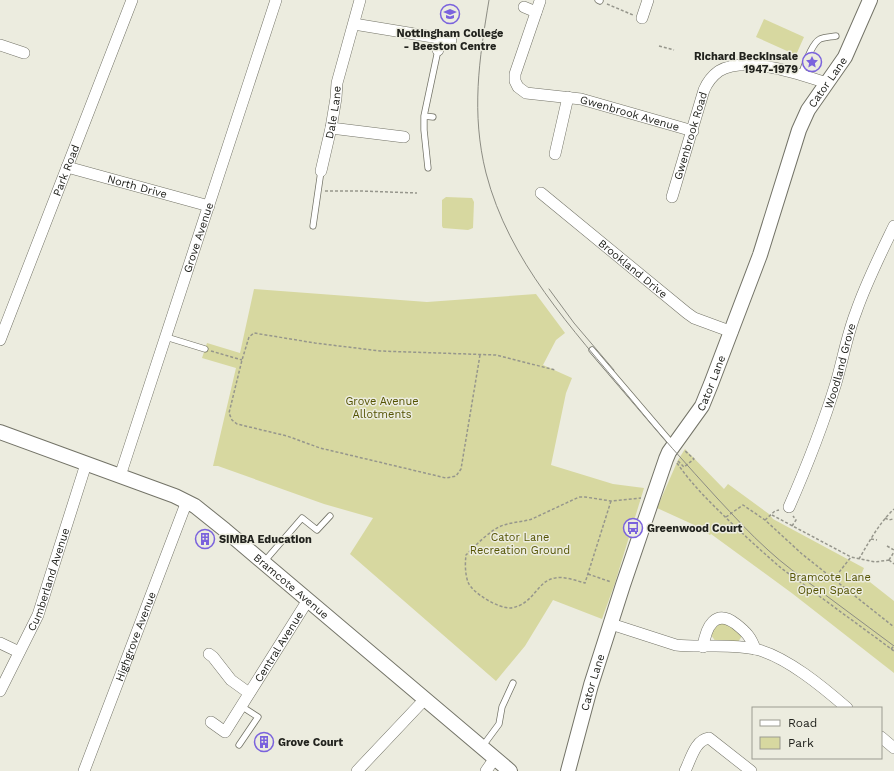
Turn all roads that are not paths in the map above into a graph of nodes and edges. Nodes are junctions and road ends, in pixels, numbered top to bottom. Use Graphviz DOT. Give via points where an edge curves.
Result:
graph roads {
  1 [pos="132,0"];
  2 [pos="276,0"];
  3 [pos="360,0"];
  4 [pos="648,0"];
  5 [pos="870,0"];
  6 [pos="540,1"];
  7 [pos="524,8"];
  8 [pos="536,12"];
  9 [pos="642,18"];
  10 [pos="354,24"];
  11 [pos="836,36"];
  12 [pos="0,45"];
  13 [pos="438,50"];
  14 [pos="24,53"];
  15 [pos="801,75"];
  16 [pos="827,83"];
  17 [pos="568,97"];
  18 [pos="424,116"];
  19 [pos="433,118"];
  20 [pos="331,128"];
  21 [pos="693,131"];
  22 [pos="404,137"];
  23 [pos="555,154"];
  24 [pos="67,167"];
  25 [pos="428,168"];
  26 [pos="321,171"];
  27 [pos="541,193"];
  28 [pos="672,197"];
  29 [pos="209,206"];
  30 [pos="314,226"];
  31 [pos="894,226"];
  32 [pos="732,332"];
  33 [pos="166,337"];
  34 [pos="0,340"];
  35 [pos="205,349"];
  36 [pos="592,350"];
  37 [pos="0,432"];
  38 [pos="677,450"];
  39 [pos="86,464"];
  40 [pos="120,476"];
  41 [pos="187,501"];
  42 [pos="789,507"];
  43 [pos="330,516"];
  44 [pos="263,562"];
  45 [pos="308,600"];
  46 [pos="611,624"];
  47 [pos="0,643"];
  48 [pos="703,646"];
  49 [pos="755,649"];
  50 [pos="19,652"];
  51 [pos="209,654"];
  52 [pos="513,683"];
  53 [pos="0,691"];
  54 [pos="249,693"];
  55 [pos="425,699"];
  56 [pos="241,706"];
  57 [pos="847,707"];
  58 [pos="211,722"];
  59 [pos="882,738"];
  60 [pos="240,745"];
  61 [pos="482,747"];
  62 [pos="894,748"];
  63 [pos="495,758"];
  64 [pos="84,771"];
  65 [pos="357,771"];
  66 [pos="486,771"];
  67 [pos="510,771"];
  68 [pos="568,771"];
  69 [pos="685,771"];
  70 [pos="751,771"];
  1 -- 24 [label="street, Park Road"];
  2 -- 29 [label="street, Grove Avenue"];
  3 -- 10 [label="street, Dale Lane"];
  4 -- 9 [label="street"];
  5 -- 16 [label="street, Cator Lane" via="845,57"];
  6 -- 8 [label="street, Gwenbrook Avenue"];
  7 -- 8 [label="street"];
  8 -- 17 [label="street, Gwenbrook Avenue" via="515,74 516,83 526,93"];
  10 -- 13 [label="street" via="446,39"];
  10 -- 20 [label="street, Dale Lane" via="337,83"];
  11 -- 15 [label="lane" via="815,43"];
  12 -- 14 [label="street"];
  13 -- 18 [label="lane"];
  15 -- 16 [label="street, Gwenbrook Road"];
  15 -- 21 [label="street, Gwenbrook Road" via="752,65 728,67 719,71 704,90"];
  16 -- 32 [label="street, Cator Lane" via="808,110 800,130"];
  17 -- 21 [label="street, Gwenbrook Avenue"];
  17 -- 23 [label="street, Gwenbrook Avenue"];
  18 -- 19 [label="lane"];
  18 -- 25 [label="lane"];
  20 -- 22 [label="street" via="376,138"];
  20 -- 26 [label="street, Dale Lane"];
  21 -- 28 [label="street, Gwenbrook Road"];
  24 -- 29 [label="street, North Drive"];
  24 -- 34 [label="street, Park Road"];
  26 -- 30 [label="lane, Dale Lane"];
  27 -- 32 [label="street, Brookland Drive" via="687,313"];
  29 -- 33 [label="street, Grove Avenue"];
  31 -- 42 [label="street, Woodland Grove" via="859,304 824,420"];
  32 -- 38 [label="street, Cator Lane" via="702,406"];
  33 -- 35 [label="lane"];
  33 -- 40 [label="street, Grove Avenue"];
  36 -- 38 [label="lane"];
  37 -- 39 [label="street, Bramcote Avenue"];
  38 -- 46 [label="street, Cator Lane" via="666,459"];
  39 -- 40 [label="street, Bramcote Avenue"];
  39 -- 50 [label="street, Cumberland Avenue" via="42,604"];
  40 -- 41 [label="street, Bramcote Avenue"];
  41 -- 44 [label="street, Bramcote Avenue"];
  41 -- 64 [label="street, Highgrove Avenue"];
  43 -- 44 [label="lane" via="317,530 302,518"];
  44 -- 45 [label="street, Bramcote Avenue"];
  45 -- 54 [label="street, Central Avenue"];
  45 -- 55 [label="street, Bramcote Avenue"];
  46 -- 48 [label="street" via="676,646"];
  46 -- 68 [label="street, Cator Lane"];
  47 -- 50 [label="street"];
  48 -- 49 [label="street"];
  48 -- 49 [label="street" via="705,634 712,622 725,617 748,633"];
  49 -- 57 [label="street" via="774,655 790,665"];
  50 -- 53 [label="street, Cumberland Avenue"];
  51 -- 54 [label="street, Central Avenue" via="231,680"];
  52 -- 61 [label="lane" via="502,707 499,724"];
  54 -- 56 [label="street, Central Avenue"];
  55 -- 61 [label="street, Bramcote Avenue"];
  55 -- 65 [label="street"];
  56 -- 58 [label="street, Central Avenue" via="224,734"];
  56 -- 60 [label="lane" via="258,717"];
  59 -- 62 [label="street"];
  61 -- 63 [label="street, Bramcote Avenue"];
  63 -- 66 [label="street"];
  63 -- 67 [label="street, Bramcote Avenue"];
  69 -- 70 [label="street" via="698,744 710,738"];
}
